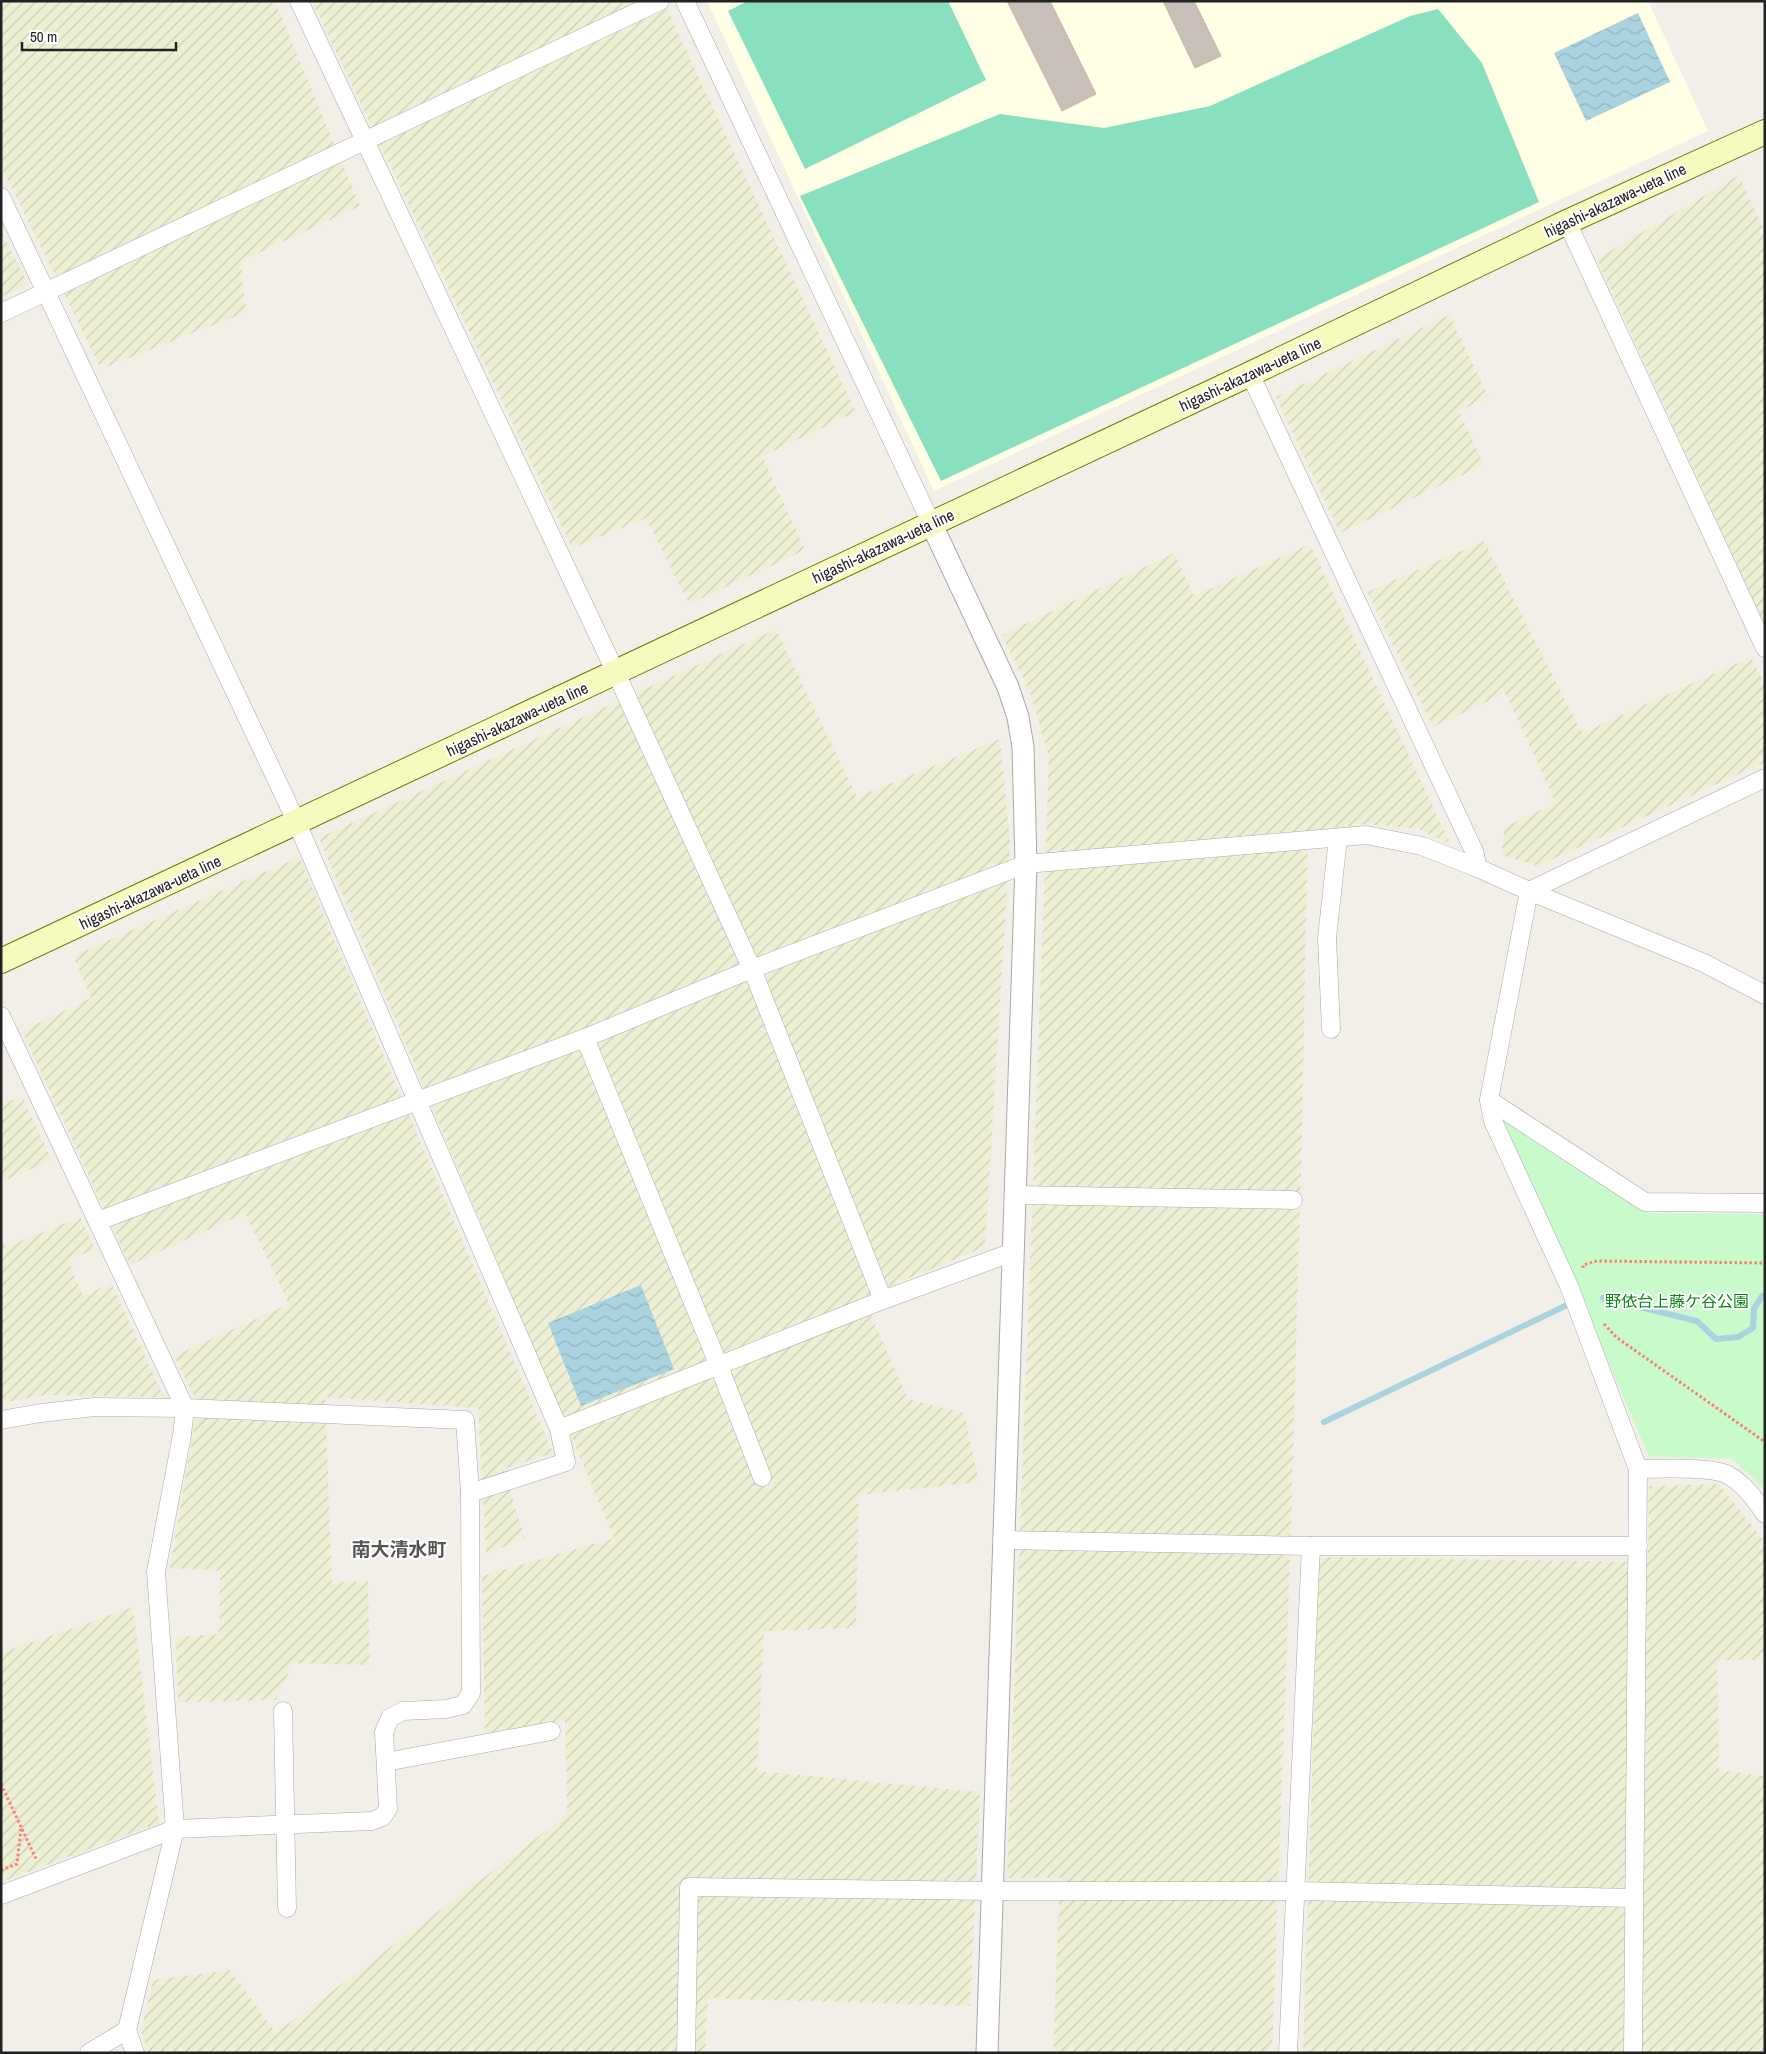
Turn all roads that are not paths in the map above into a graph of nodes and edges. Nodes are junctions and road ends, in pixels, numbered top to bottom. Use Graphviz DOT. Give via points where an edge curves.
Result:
graph roads {
  1 [pos="299,1"];
  2 [pos="660,1"];
  3 [pos="685,1"];
  4 [pos="1765,132"];
  5 [pos="364,142"];
  6 [pos="1,197"];
  7 [pos="1567,222"];
  8 [pos="45,292"];
  9 [pos="1,313"];
  10 [pos="1250,374"];
  11 [pos="931,523"];
  12 [pos="1765,648"];
  13 [pos="616,672"];
  14 [pos="1765,778"];
  15 [pos="297,823"];
  16 [pos="1338,838"];
  17 [pos="1026,864"];
  18 [pos="1478,868"];
  19 [pos="1529,891"];
  20 [pos="1,961"];
  21 [pos="752,969"];
  22 [pos="1765,995"];
  23 [pos="1,1016"];
  24 [pos="1331,1029"];
  25 [pos="585,1038"];
  26 [pos="1489,1100"];
  27 [pos="418,1102"];
  28 [pos="1015,1195"];
  29 [pos="1293,1200"];
  30 [pos="1765,1203"];
  31 [pos="98,1221"];
  32 [pos="1013,1252"];
  33 [pos="883,1300"];
  34 [pos="719,1366"];
  35 [pos="185,1408"];
  36 [pos="1,1420"];
  37 [pos="559,1429"];
  38 [pos="1638,1469"];
  39 [pos="762,1477"];
  40 [pos="470,1493"];
  41 [pos="1765,1514"];
  42 [pos="1002,1540"];
  43 [pos="1311,1546"];
  44 [pos="1638,1546"];
  45 [pos="283,1711"];
  46 [pos="551,1731"];
  47 [pos="386,1762"];
  48 [pos="285,1824"];
  49 [pos="175,1829"];
  50 [pos="992,1891"];
  51 [pos="1295,1891"];
  52 [pos="1,1895"];
  53 [pos="1634,1898"];
  54 [pos="287,1908"];
  55 [pos="126,2030"];
  56 [pos="89,2053"];
  57 [pos="135,2053"];
  58 [pos="686,2053"];
  59 [pos="986,2053"];
  60 [pos="1288,2053"];
  61 [pos="1633,2053"];
  1 -- 5 [label="street"];
  2 -- 5 [label="street"];
  3 -- 11 [label="street"];
  4 -- 7 [label="main road, higashi-akazawa-ueta line"];
  5 -- 8 [label="street"];
  5 -- 13 [label="street"];
  6 -- 8 [label="street"];
  7 -- 10 [label="main road, higashi-akazawa-ueta line"];
  7 -- 12 [label="street"];
  8 -- 9 [label="street"];
  8 -- 15 [label="street"];
  10 -- 11 [label="main road, higashi-akazawa-ueta line"];
  10 -- 18 [label="street" via="1474,851"];
  11 -- 13 [label="main road, higashi-akazawa-ueta line"];
  11 -- 17 [label="street" via="1008,687 1018,717"];
  13 -- 15 [label="main road, higashi-akazawa-ueta line"];
  13 -- 21 [label="street"];
  14 -- 19 [label="street"];
  15 -- 20 [label="main road, higashi-akazawa-ueta line"];
  15 -- 27 [label="street"];
  16 -- 17 [label="street"];
  16 -- 18 [label="street" via="1366,835 1422,846"];
  16 -- 24 [label="street" via="1327,938"];
  17 -- 21 [label="street"];
  17 -- 28 [label="street"];
  18 -- 19 [label="street"];
  19 -- 22 [label="street" via="1704,963"];
  19 -- 26 [label="street"];
  21 -- 25 [label="street"];
  21 -- 33 [label="street"];
  23 -- 31 [label="street"];
  25 -- 27 [label="street"];
  25 -- 34 [label="street"];
  26 -- 30 [label="street" via="1645,1202"];
  26 -- 38 [label="street" via="1493,1121 1569,1286"];
  27 -- 31 [label="street"];
  27 -- 37 [label="street"];
  28 -- 29 [label="street"];
  28 -- 32 [label="street"];
  31 -- 35 [label="street"];
  32 -- 33 [label="street"];
  32 -- 42 [label="street"];
  33 -- 34 [label="street"];
  34 -- 37 [label="street"];
  34 -- 39 [label="street"];
  35 -- 36 [label="street" via="94,1407"];
  35 -- 40 [label="street" via="465,1420"];
  35 -- 49 [label="street" via="156,1572"];
  37 -- 40 [label="street" via="566,1462"];
  38 -- 41 [label="street" via="1709,1470 1727,1474 1755,1498"];
  38 -- 44 [label="street"];
  40 -- 47 [label="street" via="471,1693 463,1705 403,1711 390,1718 384,1732"];
  42 -- 43 [label="street"];
  42 -- 50 [label="street"];
  43 -- 44 [label="street"];
  43 -- 51 [label="street"];
  44 -- 53 [label="street"];
  45 -- 48 [label="street"];
  46 -- 47 [label="street"];
  47 -- 48 [label="street" via="388,1809 382,1817 372,1821"];
  48 -- 49 [label="street"];
  48 -- 54 [label="street"];
  49 -- 52 [label="street"];
  49 -- 55 [label="street"];
  50 -- 51 [label="street"];
  50 -- 58 [label="street" via="689,1887"];
  50 -- 59 [label="street"];
  51 -- 53 [label="street"];
  51 -- 60 [label="street"];
  53 -- 61 [label="street"];
  55 -- 56 [label="street"];
  55 -- 57 [label="street"];
}
